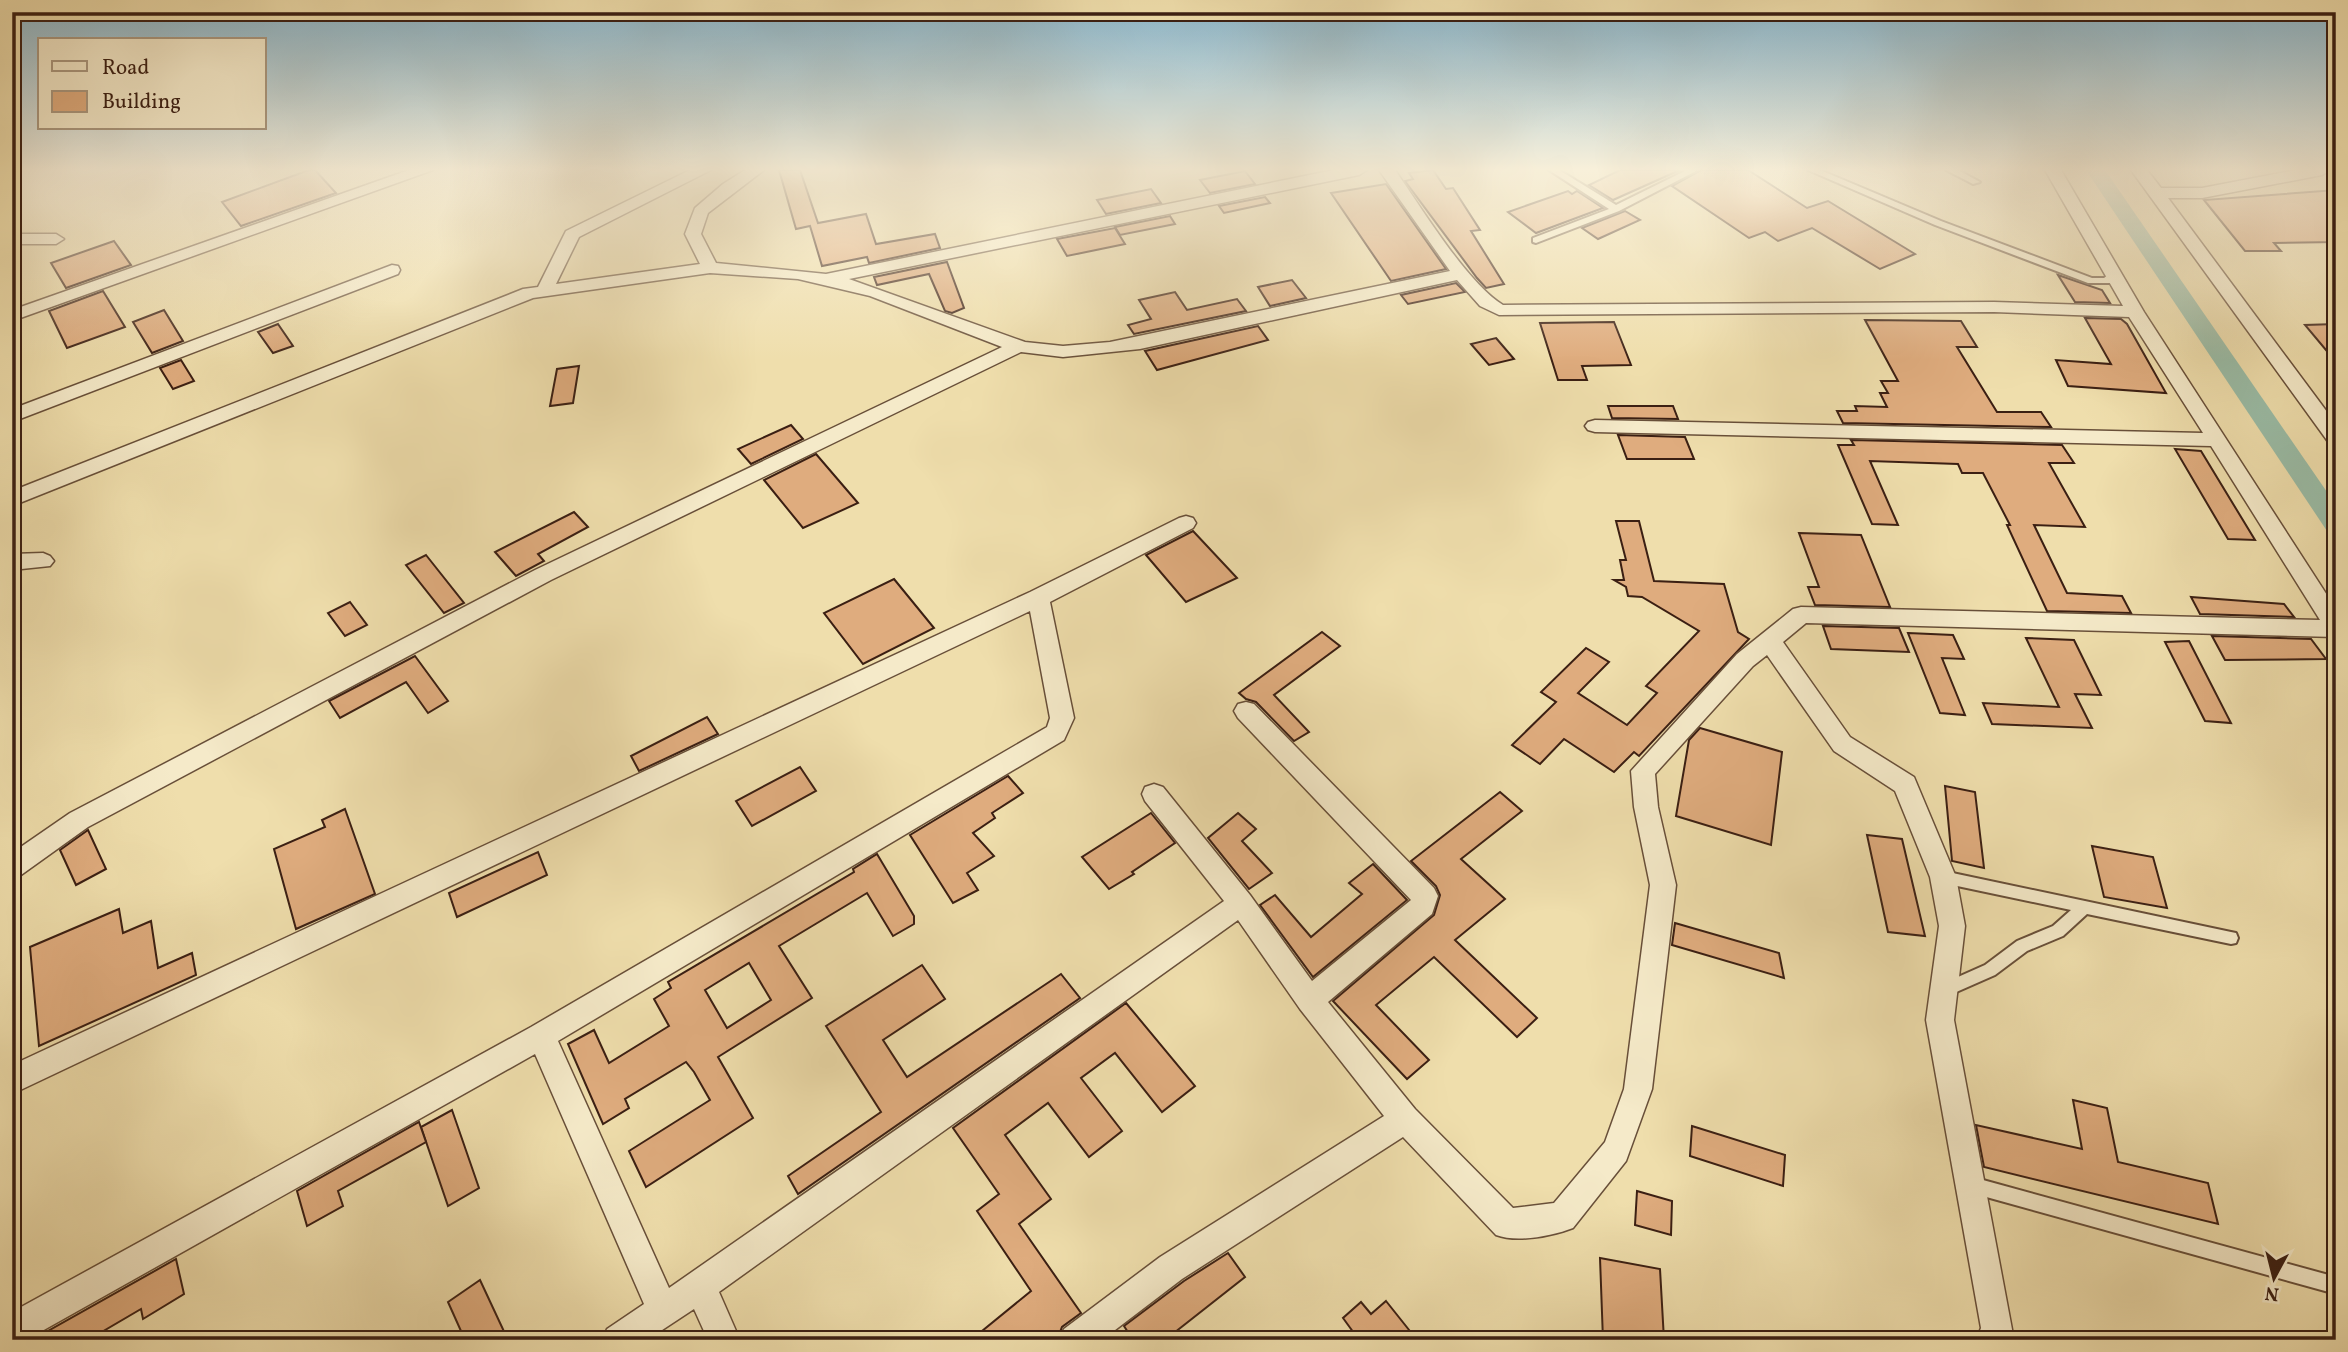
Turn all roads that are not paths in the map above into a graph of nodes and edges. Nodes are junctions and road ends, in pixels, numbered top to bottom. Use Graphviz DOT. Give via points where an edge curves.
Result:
graph roads {
  1 [pos="247,233"];
  2 [pos="574,233"];
  3 [pos="693,233"];
  4 [pos="1051,233"];
  5 [pos="1432,233"];
  6 [pos="1554,233"];
  7 [pos="1965,233"];
  8 [pos="2089,233"];
  9 [pos="2185,233"];
  10 [pos="12,239"];
  11 [pos="56,239"];
  12 [pos="1536,240"];
  13 [pos="710,268"];
  14 [pos="392,270"];
  15 [pos="1461,274"];
  16 [pos="2113,274"];
  17 [pos="827,279"];
  18 [pos="544,291"];
  19 [pos="2135,312"];
  20 [pos="12,316"];
  21 [pos="1019,346"];
  22 [pos="12,416"];
  23 [pos="1595,426"];
  24 [pos="2336,438"];
  25 [pos="2216,440"];
  26 [pos="12,499"];
  27 [pos="1185,523"];
  28 [pos="43,561"];
  29 [pos="12,562"];
  30 [pos="1038,598"];
  31 [pos="2336,628"];
  32 [pos="1769,640"];
  33 [pos="1246,710"];
  34 [pos="1154,794"];
  35 [pos="12,867"];
  36 [pos="1943,877"];
  37 [pos="1241,903"];
  38 [pos="2084,907"];
  39 [pos="2231,938"];
  40 [pos="1945,990"];
  41 [pos="1310,1000"];
  42 [pos="541,1036"];
  43 [pos="12,1080"];
  44 [pos="1405,1119"];
  45 [pos="1971,1185"];
  46 [pos="700,1286"];
  47 [pos="2336,1286"];
  48 [pos="663,1310"];
  49 [pos="12,1330"];
  50 [pos="618,1340"];
  51 [pos="724,1340"];
  52 [pos="1075,1340"];
  53 [pos="1992,1340"];
  1 -- 20 [label="street"];
  2 -- 18 [label="street"];
  3 -- 13 [label="street"];
  4 -- 17 [label="street"];
  5 -- 15 [label="street"];
  6 -- 12 [label="lane"];
  7 -- 16 [label="lane" via="2091,281 2107,281"];
  8 -- 16 [label="street"];
  9 -- 24 [label="street"];
  10 -- 11 [label="street"];
  13 -- 17 [label="street"];
  13 -- 18 [label="street"];
  14 -- 22 [label="street"];
  15 -- 19 [label="street" via="1499,310 1994,307"];
  15 -- 21 [label="street" via="1092,351"];
  16 -- 19 [label="street"];
  17 -- 21 [label="street"];
  18 -- 26 [label="street" via="516,298"];
  19 -- 25 [label="street"];
  21 -- 35 [label="street" via="543,575 79,820"];
  23 -- 25 [label="street"];
  25 -- 31 [label="street"];
  27 -- 30 [label="street"];
  28 -- 29 [label="street"];
  30 -- 42 [label="street" via="1062,718 1056,733"];
  30 -- 43 [label="street"];
  31 -- 32 [label="street" via="1801,615"];
  32 -- 36 [label="street" via="1842,744 1905,784"];
  32 -- 44 [label="street" via="1643,771 1663,886 1638,1089 1616,1152 1562,1217 1507,1224"];
  33 -- 41 [label="street" via="1425,895 1423,906"];
  34 -- 37 [label="street"];
  36 -- 38 [label="lane"];
  36 -- 40 [label="street" via="1952,926"];
  37 -- 41 [label="street"];
  37 -- 46 [label="street"];
  38 -- 39 [label="lane"];
  38 -- 40 [label="lane" via="2058,931"];
  40 -- 45 [label="street" via="1940,1020"];
  41 -- 44 [label="street"];
  42 -- 48 [label="street"];
  42 -- 49 [label="street"];
  44 -- 52 [label="street" via="1171,1268"];
  45 -- 47 [label="lane"];
  45 -- 53 [label="street" via="1999,1337"];
  46 -- 48 [label="street"];
  46 -- 51 [label="street"];
  48 -- 50 [label="street"];
}
